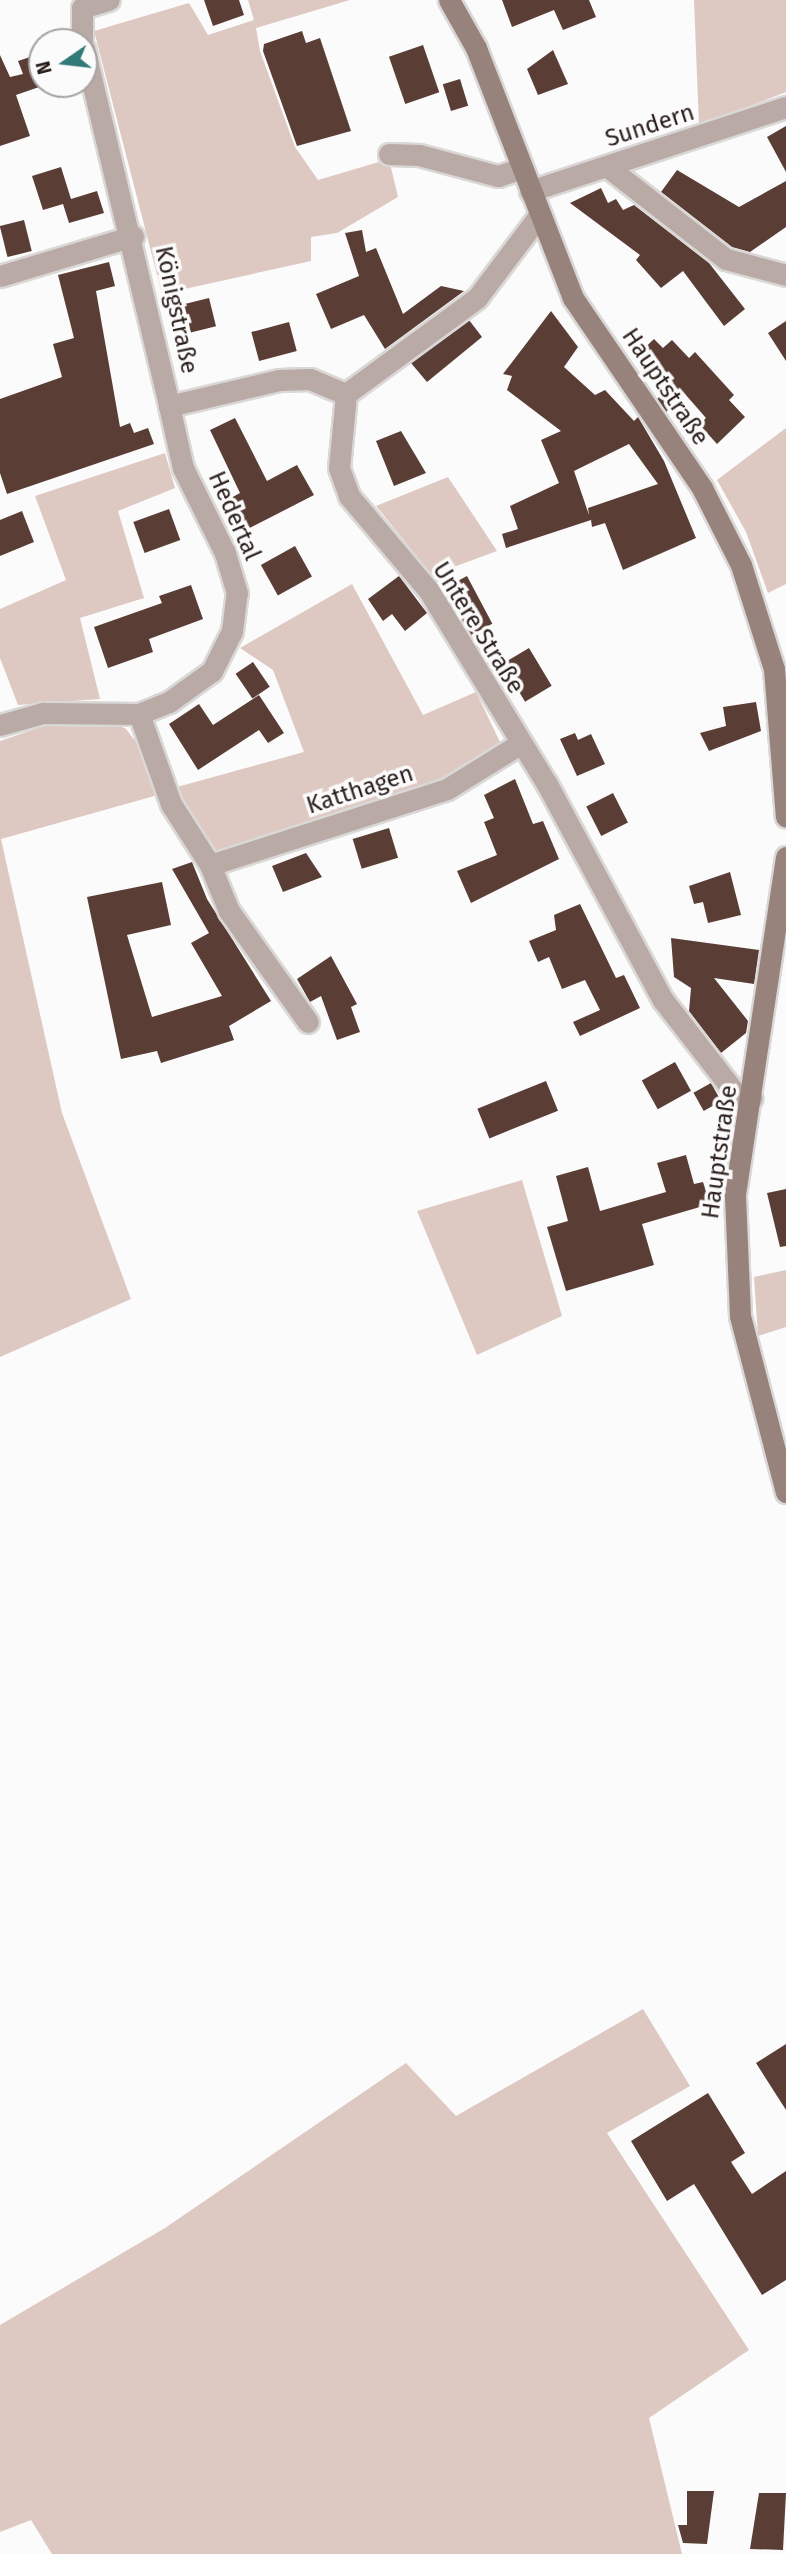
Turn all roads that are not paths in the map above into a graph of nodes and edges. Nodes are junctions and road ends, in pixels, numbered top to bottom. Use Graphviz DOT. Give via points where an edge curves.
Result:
graph roads {
  1 [pos="109,0"];
  2 [pos="449,0"];
  3 [pos="82,28"];
  4 [pos="97,98"];
  5 [pos="786,107"];
  6 [pos="389,155"];
  7 [pos="522,168"];
  8 [pos="609,168"];
  9 [pos="530,191"];
  10 [pos="538,217"];
  11 [pos="133,236"];
  12 [pos="786,275"];
  13 [pos="0,276"];
  14 [pos="346,394"];
  15 [pos="169,406"];
  16 [pos="139,714"];
  17 [pos="0,725"];
  18 [pos="518,745"];
  19 [pos="786,817"];
  20 [pos="786,857"];
  21 [pos="210,865"];
  22 [pos="308,1022"];
  23 [pos="752,1098"];
  24 [pos="786,1492"];
  1 -- 3 [label="street" via="82,8"];
  2 -- 7 [label="main road, Hauptstraße" via="477,48"];
  4 -- 11 [label="street, Königstraße"];
  5 -- 8 [label="street, Sundern"];
  6 -- 7 [label="street" via="419,155 498,176"];
  7 -- 9 [label="main road, Hauptstraße"];
  8 -- 9 [label="street, Sundern"];
  8 -- 12 [label="street" via="726,259"];
  9 -- 10 [label="main road, Hauptstraße"];
  10 -- 14 [label="street" via="477,298"];
  10 -- 19 [label="main road, Hauptstraße" via="573,298 702,488 741,565 774,669"];
  11 -- 13 [label="street"];
  11 -- 15 [label="street, Königstraße"];
  14 -- 15 [label="street, Königstraße" via="310,379 279,380"];
  14 -- 18 [label="street, Untere Straße" via="339,468 349,496 429,590"];
  15 -- 16 [label="street, Hedertal" via="183,468 225,553 237,593 232,631 212,671 169,702"];
  16 -- 17 [label="street, Hedertal" via="43,713"];
  16 -- 21 [label="street" via="172,804"];
  18 -- 21 [label="street, Katthagen" via="447,789"];
  18 -- 23 [label="street, Untere Straße" via="547,785 663,1000 736,1094"];
  20 -- 23 [label="main road, Hauptstraße"];
  21 -- 22 [label="street" via="229,911"];
  23 -- 24 [label="main road, Hauptstraße" via="735,1196 735,1258 752,1380"];
}
